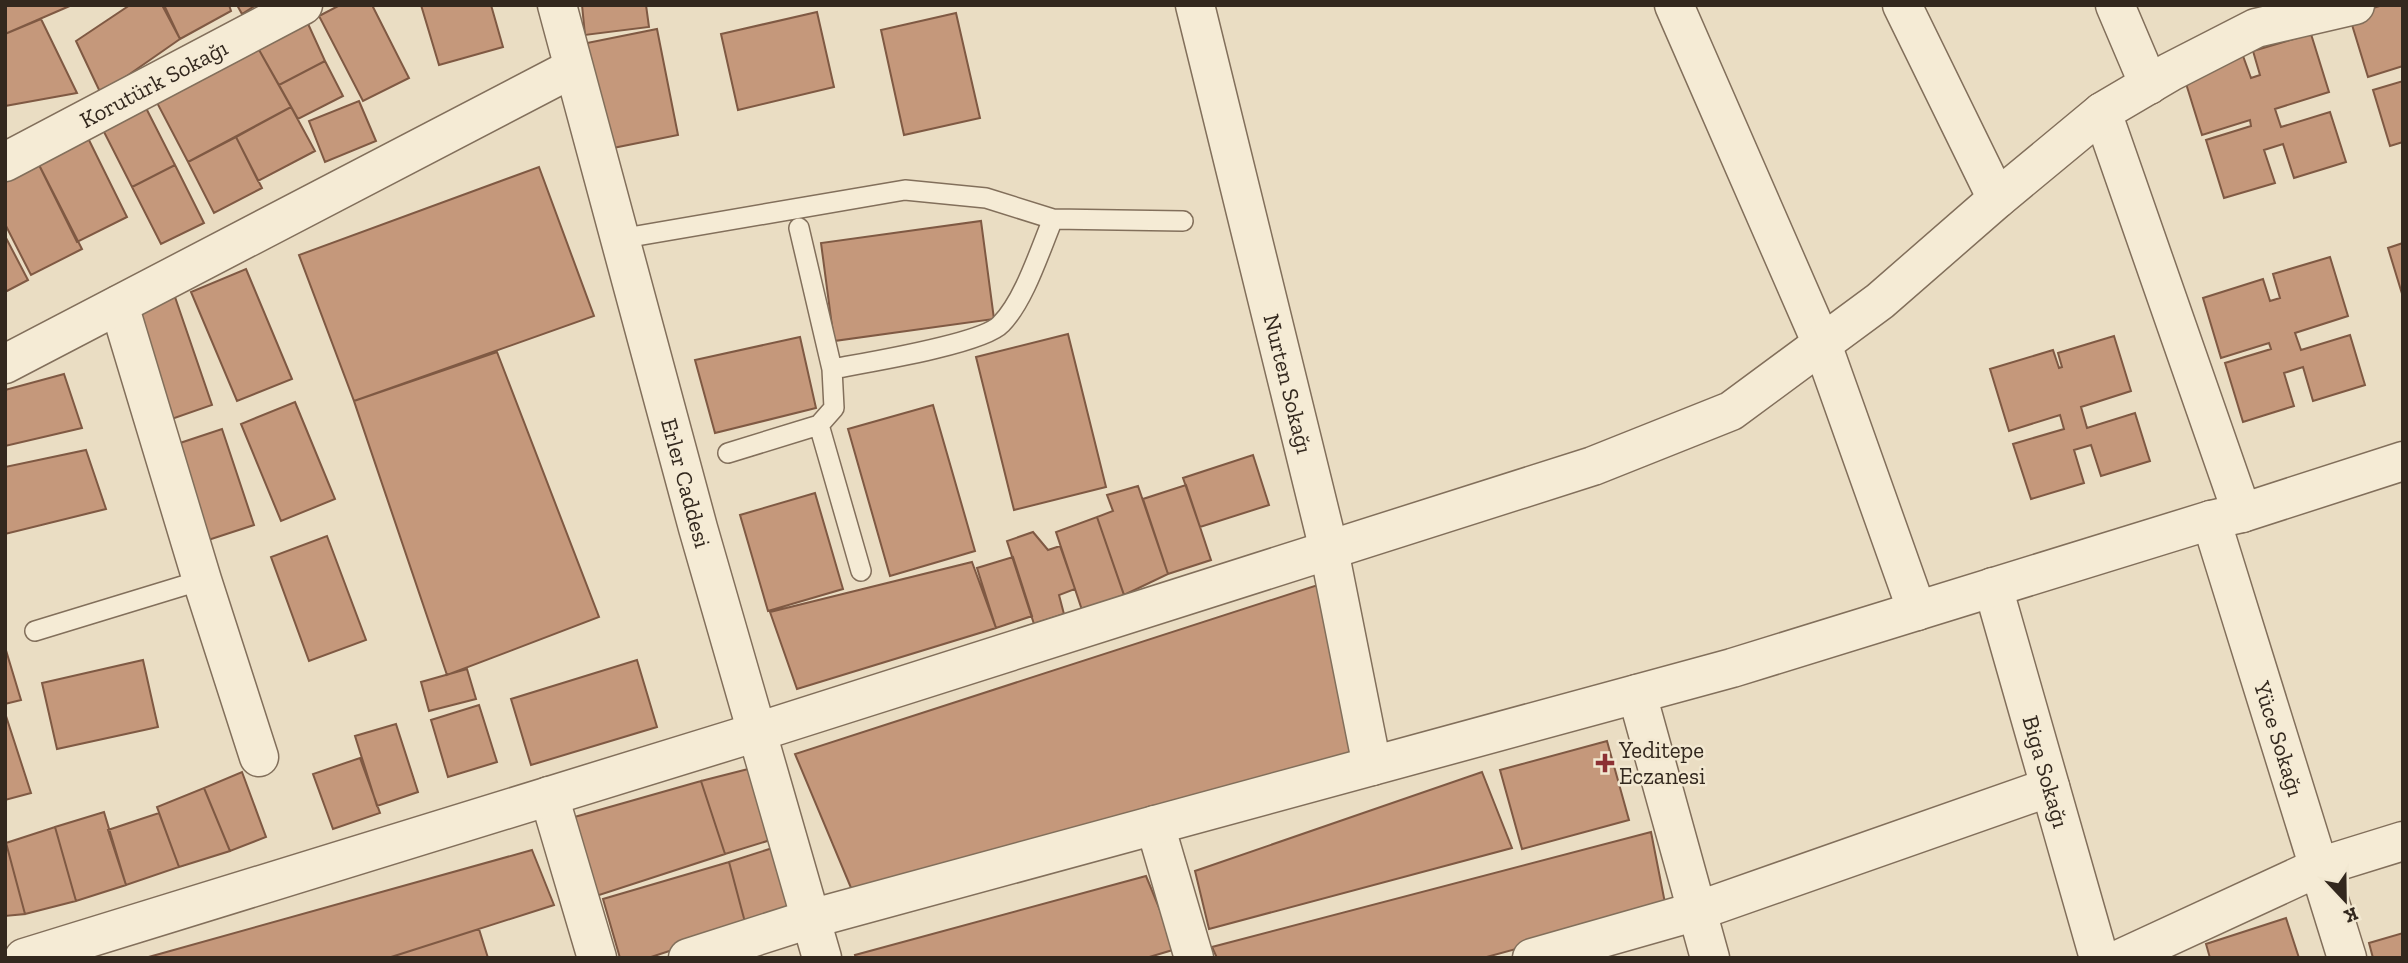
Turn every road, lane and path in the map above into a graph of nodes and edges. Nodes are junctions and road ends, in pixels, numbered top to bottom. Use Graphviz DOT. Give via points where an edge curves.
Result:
graph roads {
  1 [pos="303,5"];
  2 [pos="556,5"];
  3 [pos="1195,5"];
  4 [pos="1674,5"];
  5 [pos="1902,5"];
  6 [pos="2115,5"];
  7 [pos="2355,5"];
  8 [pos="2251,17"];
  9 [pos="573,68"];
  10 [pos="2148,85"];
  11 [pos="2102,113"];
  12 [pos="5,162"];
  13 [pos="1997,199"];
  14 [pos="1053,219"];
  15 [pos="1183,221"];
  16 [pos="799,228"];
  17 [pos="619,239"];
  18 [pos="119,305"];
  19 [pos="1822,344"];
  20 [pos="5,364"];
  21 [pos="832,369"];
  22 [pos="820,425"];
  23 [pos="728,453"];
  24 [pos="2403,461"];
  25 [pos="2227,516"];
  26 [pos="1329,550"];
  27 [pos="861,571"];
  28 [pos="202,580"];
  29 [pos="1993,587"];
  30 [pos="1917,611"];
  31 [pos="35,631"];
  32 [pos="1637,694"];
  33 [pos="757,732"];
  34 [pos="259,757"];
  35 [pos="1372,766"];
  36 [pos="2050,787"];
  37 [pos="549,796"];
  38 [pos="1155,825"];
  39 [pos="2403,841"];
  40 [pos="2319,867"];
  41 [pos="1697,911"];
  42 [pos="810,919"];
  43 [pos="24,958"];
  44 [pos="597,958"];
  45 [pos="688,958"];
  46 [pos="822,958"];
  47 [pos="1194,958"];
  48 [pos="1532,958"];
  49 [pos="1710,958"];
  50 [pos="2099,958"];
  51 [pos="2122,958"];
  52 [pos="2347,958"];
  1 -- 12 [label="street, Korutürk Sokağı"];
  2 -- 9 [label="street, Erler Caddesi"];
  3 -- 26 [label="street, Nurten Sokağı"];
  4 -- 19 [label="street"];
  5 -- 13 [label="street"];
  6 -- 10 [label="street"];
  7 -- 8 [label="street"];
  8 -- 10 [label="street"];
  9 -- 17 [label="street, Erler Caddesi"];
  9 -- 18 [label="street"];
  10 -- 11 [label="street"];
  11 -- 13 [label="street"];
  11 -- 25 [label="street, Yüce Sokağı"];
  13 -- 19 [label="street" via="1880,301"];
  14 -- 15 [label="lane"];
  14 -- 17 [label="lane" via="986,198 905,190"];
  14 -- 21 [label="lane" via="1014,309 999,327 977,337"];
  16 -- 21 [label="lane"];
  17 -- 33 [label="street, Erler Caddesi"];
  18 -- 20 [label="street"];
  18 -- 28 [label="street"];
  19 -- 26 [label="street" via="1731,411 1593,467"];
  19 -- 30 [label="street"];
  21 -- 22 [label="lane" via="834,408"];
  22 -- 23 [label="lane"];
  22 -- 27 [label="lane"];
  24 -- 25 [label="street"];
  25 -- 29 [label="street"];
  25 -- 40 [label="street, Yüce Sokağı"];
  26 -- 33 [label="street"];
  26 -- 35 [label="street, Nurten Sokağı"];
  28 -- 31 [label="lane"];
  28 -- 34 [label="street"];
  29 -- 30 [label="street"];
  29 -- 36 [label="street, Biga Sokağı"];
  30 -- 32 [label="street"];
  32 -- 35 [label="street"];
  32 -- 41 [label="street"];
  33 -- 37 [label="street"];
  33 -- 42 [label="street, Erler Caddesi"];
  35 -- 38 [label="street"];
  36 -- 41 [label="street"];
  36 -- 50 [label="street, Biga Sokağı"];
  37 -- 43 [label="street"];
  37 -- 44 [label="street"];
  38 -- 42 [label="street"];
  38 -- 47 [label="street"];
  39 -- 40 [label="street"];
  40 -- 51 [label="street"];
  40 -- 52 [label="street, Yüce Sokağı"];
  41 -- 48 [label="street"];
  41 -- 49 [label="street"];
  42 -- 45 [label="street"];
  42 -- 46 [label="street, Erler Caddesi"];
}
